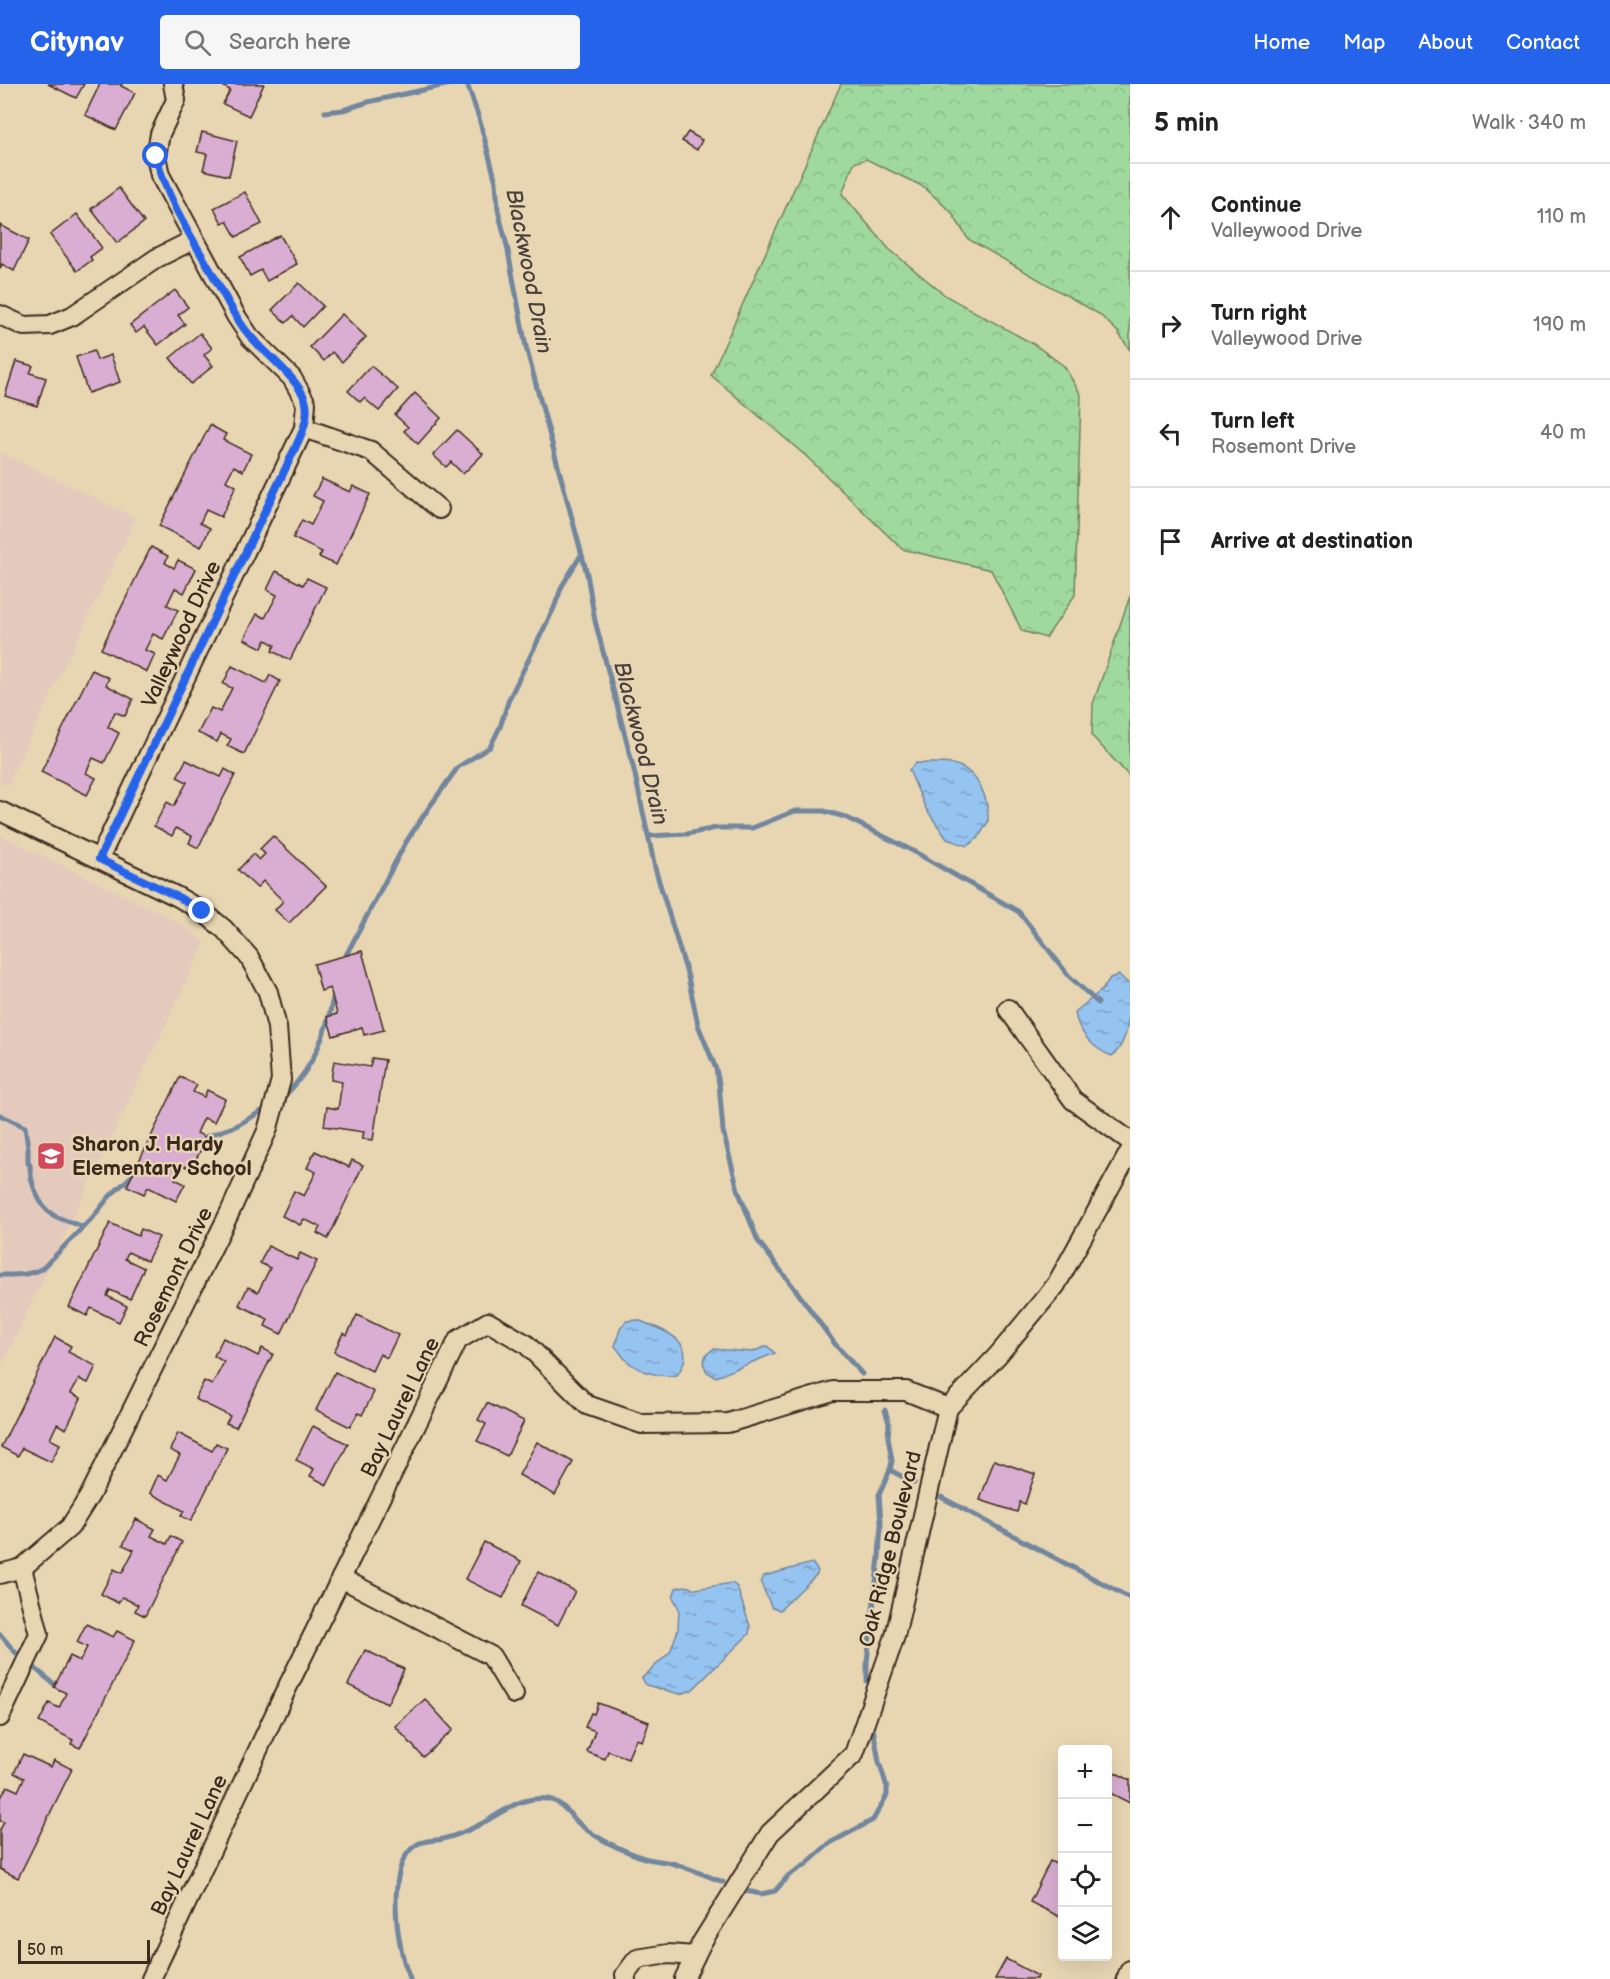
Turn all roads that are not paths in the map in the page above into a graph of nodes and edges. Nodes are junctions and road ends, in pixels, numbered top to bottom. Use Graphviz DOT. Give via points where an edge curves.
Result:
graph roads {
  1 [pos="173,84"];
  2 [pos="193,240"];
  3 [pos="0,315"];
  4 [pos="304,428"];
  5 [pos="439,509"];
  6 [pos="0,811"];
  7 [pos="99,859"];
  8 [pos="1008,1009"];
  9 [pos="1130,1141"];
  10 [pos="1130,1151"];
  11 [pos="948,1408"];
  12 [pos="22,1568"];
  13 [pos="0,1574"];
  14 [pos="341,1578"];
  15 [pos="514,1694"];
  16 [pos="0,1717"];
  17 [pos="695,1956"];
  18 [pos="1130,1970"];
  19 [pos="150,1979"];
  20 [pos="626,1979"];
  21 [pos="684,1979"];
  22 [pos="1126,1979"];
  1 -- 2 [label="street, Valleywood Drive" via="176,100 160,134 156,156 160,175"];
  2 -- 3 [label="street" via="157,258 72,316 51,325 24,326"];
  2 -- 4 [label="street, Valleywood Drive" via="246,330 292,378 306,403"];
  4 -- 5 [label="street" via="371,451"];
  4 -- 7 [label="street, Valleywood Drive"];
  6 -- 7 [label="street, Rosemont Drive"];
  7 -- 12 [label="street, Rosemont Drive" via="202,911 249,957 268,992 277,1027 281,1080 267,1131 229,1214 90,1495 70,1527"];
  8 -- 9 [label="street" via="1073,1100"];
  10 -- 11 [label="street" via="1056,1285"];
  11 -- 14 [label="street, Bay Laurel Lane" via="906,1391 833,1391 728,1423 642,1424 587,1405 526,1344 488,1322 458,1340"];
  11 -- 17 [label="street, Oak Ridge Boulevard" via="895,1636 854,1754 770,1833"];
  12 -- 13 [label="street, Rosemont Drive"];
  12 -- 16 [label="street" via="39,1634"];
  14 -- 15 [label="street" via="491,1656"];
  14 -- 19 [label="street, Bay Laurel Lane"];
  17 -- 20 [label="street" via="668,1954 637,1959"];
  17 -- 21 [label="street, Oak Ridge Boulevard"];
  18 -- 22 [label="street"];
}
